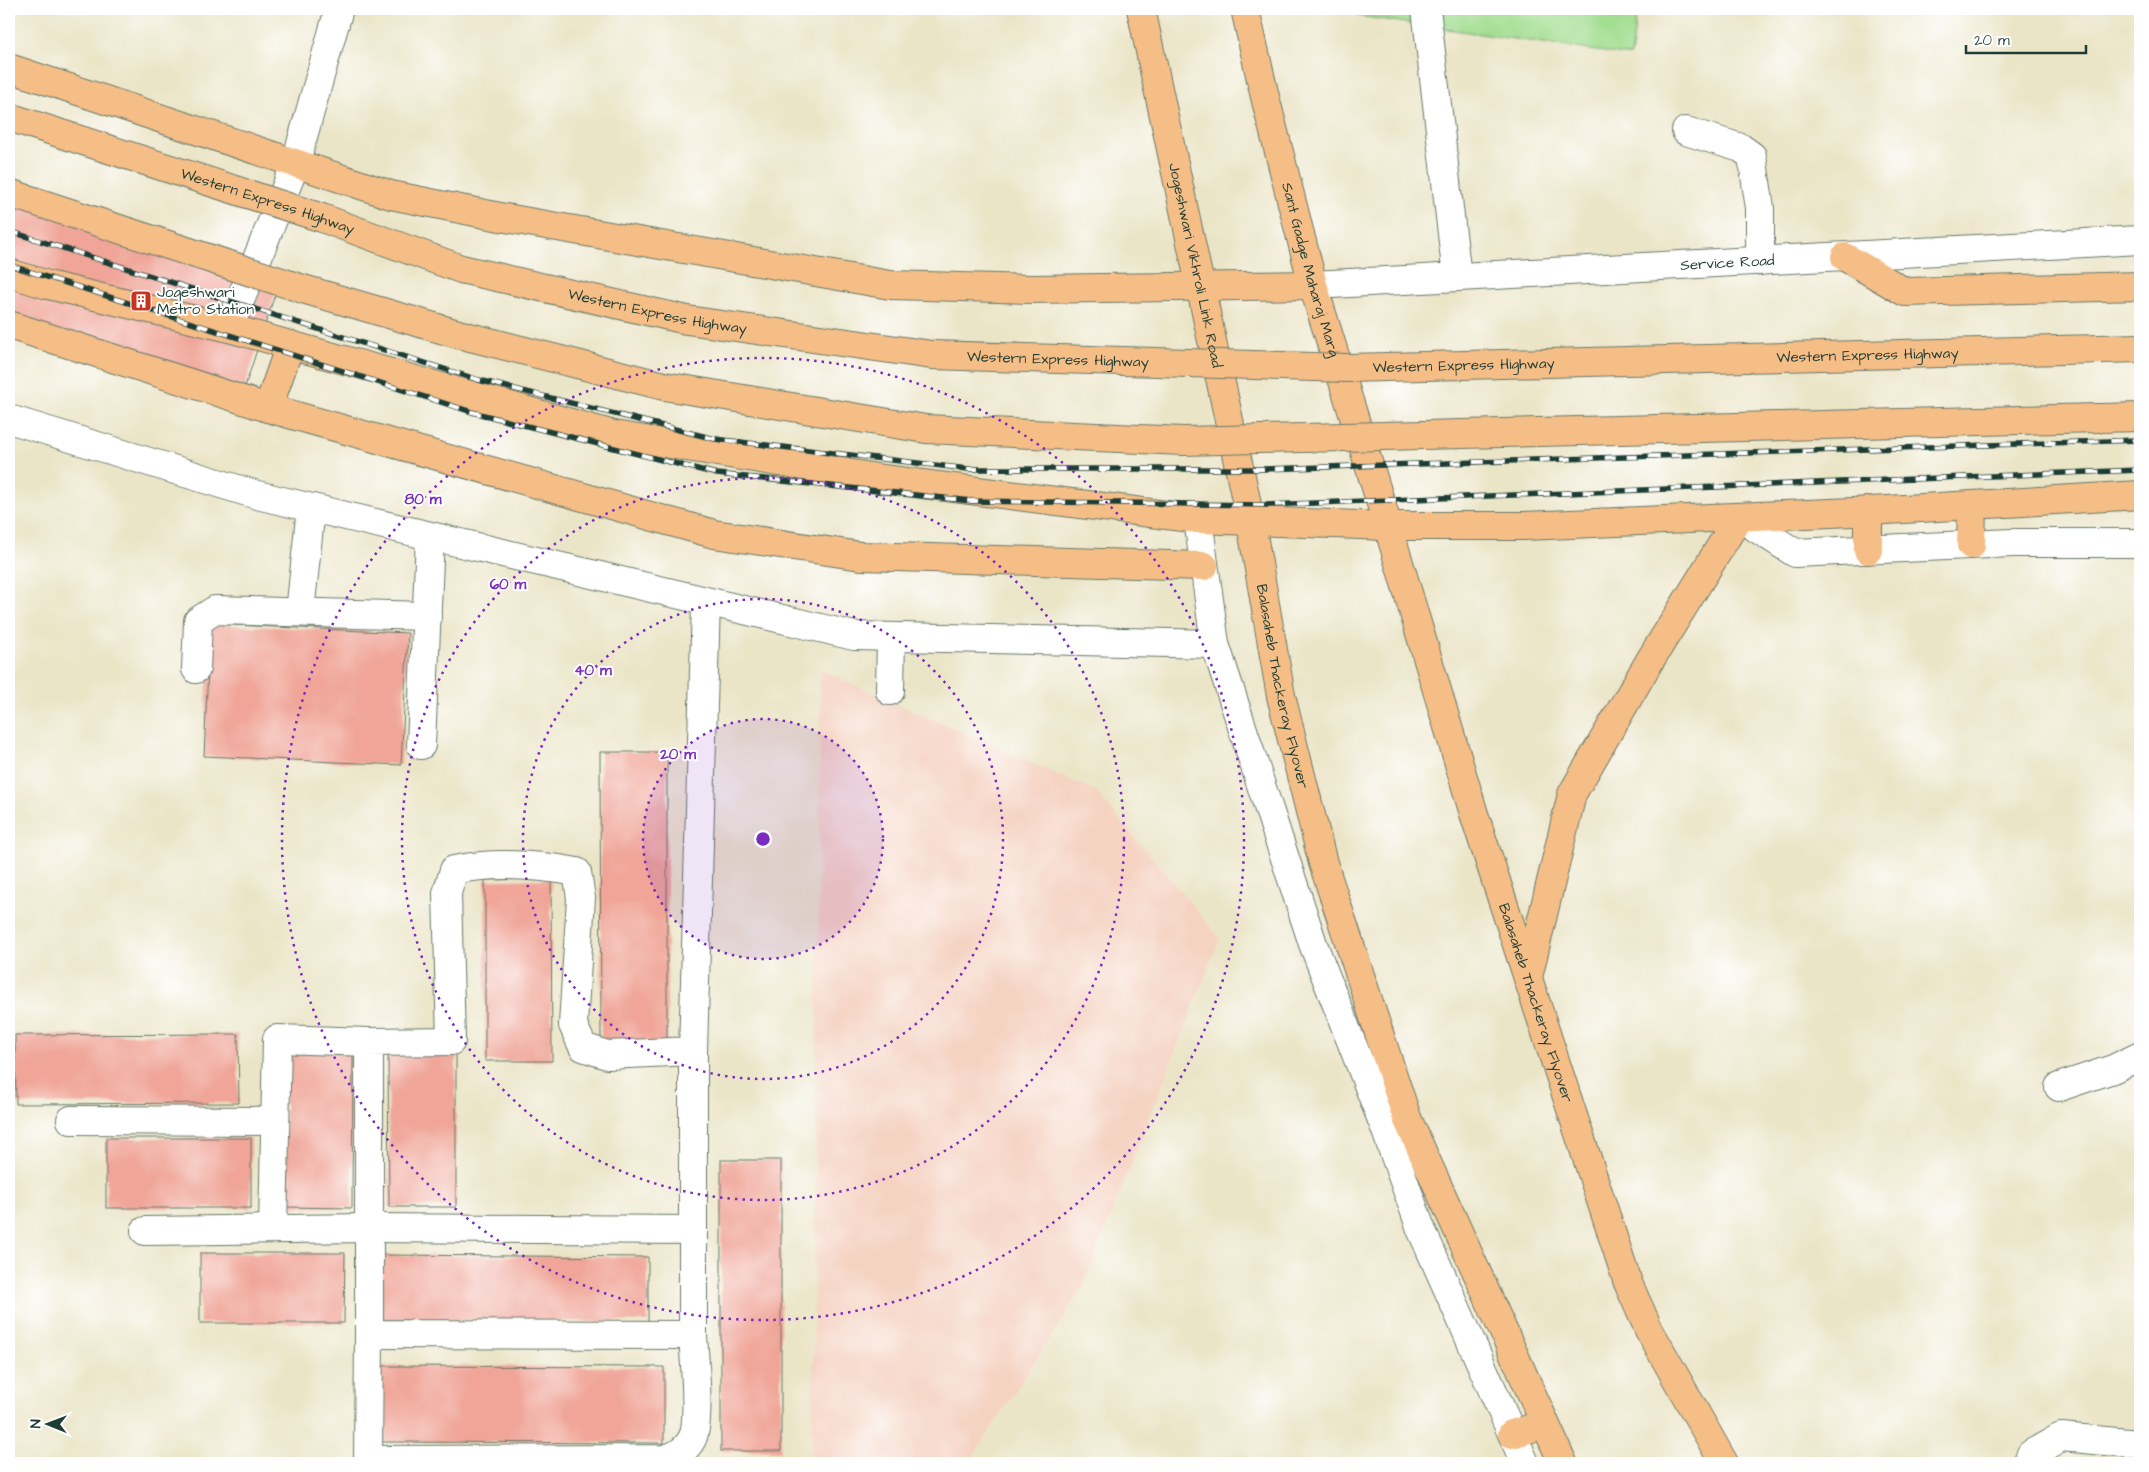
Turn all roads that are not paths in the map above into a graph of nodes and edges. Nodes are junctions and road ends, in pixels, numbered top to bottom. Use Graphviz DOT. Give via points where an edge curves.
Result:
graph roads {
  1 [pos="339,9"];
  2 [pos="1141,9"];
  3 [pos="1245,9"];
  4 [pos="1426,9"];
  5 [pos="9,68"];
  6 [pos="9,117"];
  7 [pos="1686,131"];
  8 [pos="295,165"];
  9 [pos="9,193"];
  10 [pos="2140,240"];
  11 [pos="1845,257"];
  12 [pos="1760,261"];
  13 [pos="9,273"];
  14 [pos="1457,277"];
  15 [pos="1314,285"];
  16 [pos="2140,286"];
  17 [pos="1199,288"];
  18 [pos="9,325"];
  19 [pos="230,328"];
  20 [pos="290,345"];
  21 [pos="2140,348"];
  22 [pos="268,408"];
  23 [pos="2140,416"];
  24 [pos="9,419"];
  25 [pos="2140,495"];
  26 [pos="1972,505"];
  27 [pos="312,508"];
  28 [pos="1868,511"];
  29 [pos="1739,517"];
  30 [pos="1198,519"];
  31 [pos="1251,523"];
  32 [pos="1388,526"];
  33 [pos="430,537"];
  34 [pos="2140,543"];
  35 [pos="1971,545"];
  36 [pos="1868,550"];
  37 [pos="1204,566"];
  38 [pos="706,602"];
  39 [pos="300,612"];
  40 [pos="427,616"];
  41 [pos="891,637"];
  42 [pos="1215,644"];
  43 [pos="196,670"];
  44 [pos="890,691"];
  45 [pos="421,745"];
  46 [pos="1528,977"];
  47 [pos="369,1042"];
  48 [pos="693,1051"];
  49 [pos="2140,1056"];
  50 [pos="2059,1087"];
  51 [pos="71,1120"];
  52 [pos="276,1120"];
  53 [pos="368,1228"];
  54 [pos="273,1229"];
  55 [pos="693,1230"];
  56 [pos="145,1231"];
  57 [pos="369,1334"];
  58 [pos="693,1335"];
  59 [pos="1545,1424"];
  60 [pos="1512,1434"];
  61 [pos="2140,1444"];
  62 [pos="1526,1463"];
  63 [pos="1563,1463"];
  64 [pos="1724,1463"];
  65 [pos="2027,1463"];
  1 -- 8 [label="street"];
  2 -- 17 [label="main road, Jogeshwari Vikhroli Link Road"];
  3 -- 15 [label="main road, Sant Gadge Maharaj Marg"];
  4 -- 14 [label="street"];
  5 -- 8 [label="main road"];
  6 -- 21 [label="main road, Western Express Highway, bridge" via="322,218 461,269 687,320 932,355 1347,368"];
  7 -- 12 [label="street" via="1741,148 1752,156 1760,208"];
  8 -- 17 [label="main road" via="400,197 890,285 1031,290"];
  8 -- 19 [label="street"];
  9 -- 23 [label="main road, bridge" via="303,289 458,334 664,386 926,429 1183,441"];
  10 -- 11 [label="street, Service Road"];
  11 -- 12 [label="street, Service Road"];
  11 -- 16 [label="main road" via="1905,292"];
  12 -- 14 [label="street, Service Road"];
  13 -- 19 [label="main road"];
  14 -- 15 [label="street, Service Road"];
  15 -- 17 [label="main road"];
  15 -- 32 [label="main road, Sant Gadge Maharaj Marg"];
  17 -- 31 [label="main road, Jogeshwari Vikhroli Link Road"];
  18 -- 22 [label="main road"];
  19 -- 20 [label="main road"];
  20 -- 22 [label="main road"];
  20 -- 30 [label="main road" via="614,435 883,479"];
  22 -- 37 [label="main road" via="714,534 861,556"];
  24 -- 27 [label="street" via="257,495"];
  25 -- 26 [label="main road"];
  26 -- 28 [label="main road"];
  26 -- 35 [label="main road"];
  27 -- 33 [label="street"];
  27 -- 39 [label="street"];
  28 -- 29 [label="main road"];
  28 -- 36 [label="main road"];
  29 -- 32 [label="main road" via="1524,526"];
  29 -- 36 [label="street" via="1795,553"];
  29 -- 46 [label="main road" via="1572,794"];
  30 -- 31 [label="main road"];
  30 -- 37 [label="street"];
  31 -- 32 [label="main road"];
  31 -- 59 [label="main road, Balasaheb Thackeray Flyover" via="1281,696 1326,872 1407,1118"];
  32 -- 46 [label="main road, Balasaheb Thackeray Flyover" via="1474,814"];
  33 -- 38 [label="street"];
  33 -- 40 [label="street"];
  34 -- 35 [label="street"];
  35 -- 36 [label="street"];
  37 -- 42 [label="street"];
  38 -- 41 [label="street" via="854,636"];
  38 -- 48 [label="street"];
  39 -- 40 [label="street"];
  39 -- 43 [label="street" via="214,610 198,622"];
  40 -- 45 [label="street"];
  41 -- 42 [label="street"];
  41 -- 44 [label="street"];
  42 -- 60 [label="street" via="1313,944 1421,1229"];
  46 -- 64 [label="main road, Balasaheb Thackeray Flyover" via="1628,1283 1648,1330"];
  47 -- 48 [label="street" via="451,1041 447,893 454,870 469,867 549,867 577,872 582,898 573,1024 583,1047 607,1055"];
  47 -- 52 [label="street" via="277,1039"];
  47 -- 53 [label="street"];
  48 -- 55 [label="street"];
  49 -- 50 [label="street"];
  51 -- 52 [label="street"];
  52 -- 54 [label="street"];
  53 -- 54 [label="street"];
  53 -- 55 [label="street"];
  53 -- 57 [label="street"];
  54 -- 56 [label="street"];
  55 -- 58 [label="street"];
  57 -- 58 [label="street"];
  57 -- 58 [label="street" via="368,1460 665,1459 678,1456 692,1439 696,1421"];
  59 -- 60 [label="main road"];
  59 -- 63 [label="main road, Balasaheb Thackeray Flyover"];
  60 -- 62 [label="street"];
  61 -- 65 [label="street" via="2061,1437 2031,1454"];
}
